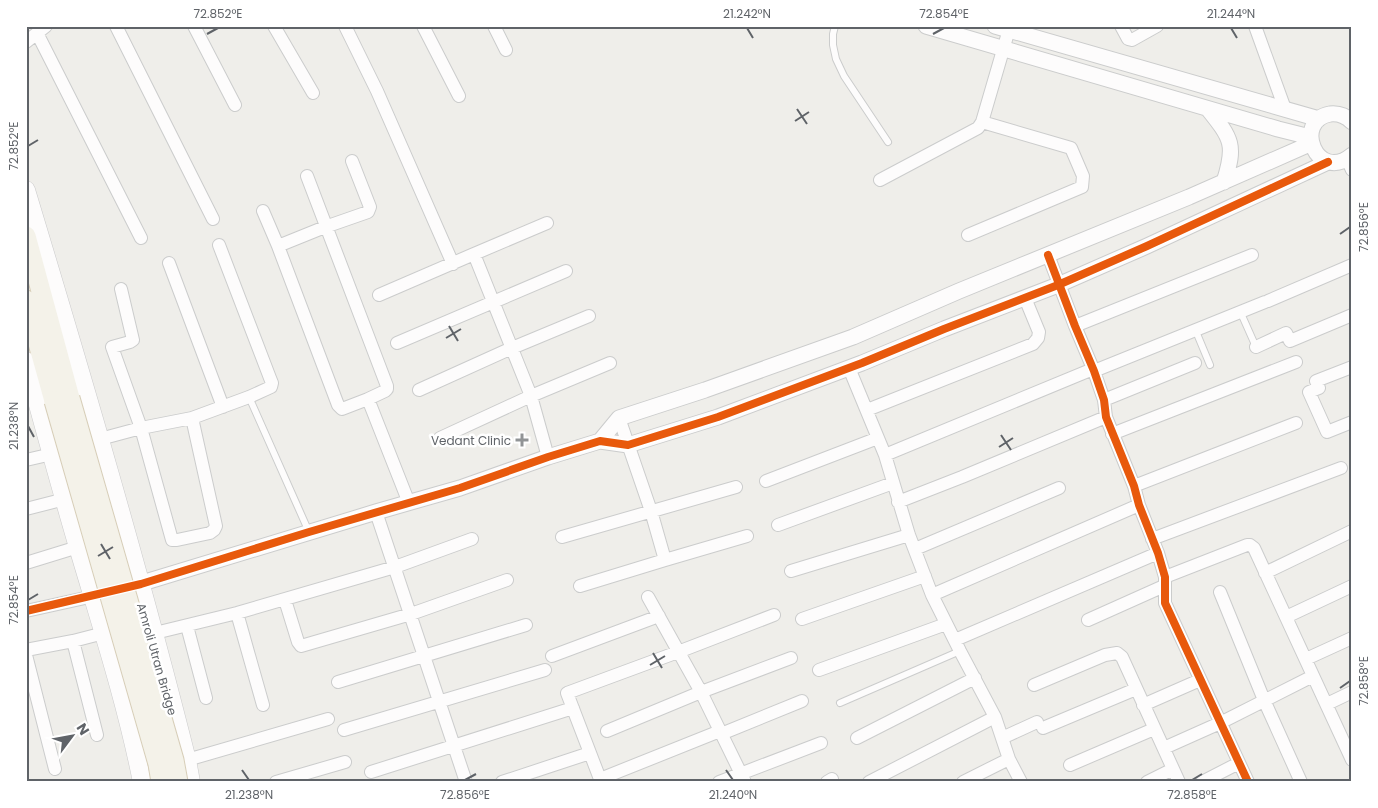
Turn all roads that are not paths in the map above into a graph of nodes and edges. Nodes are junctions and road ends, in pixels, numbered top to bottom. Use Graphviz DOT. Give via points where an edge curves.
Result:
graph roads {
  1 [pos="116,26"];
  2 [pos="194,26"];
  3 [pos="274,26"];
  4 [pos="345,26"];
  5 [pos="423,26"];
  6 [pos="494,26"];
  7 [pos="835,26"];
  8 [pos="926,26"];
  9 [pos="1121,26"];
  10 [pos="1157,26"];
  11 [pos="1255,26"];
  12 [pos="1005,28"];
  13 [pos="42,30"];
  14 [pos="26,42"];
  15 [pos="1004,48"];
  16 [pos="506,50"];
  17 [pos="313,93"];
  18 [pos="459,96"];
  19 [pos="235,105"];
  20 [pos="1208,109"];
  21 [pos="1285,110"];
  22 [pos="1319,119"];
  23 [pos="1351,120"];
  24 [pos="982,122"];
  25 [pos="1311,140"];
  26 [pos="888,142"];
  27 [pos="352,161"];
  28 [pos="1350,161"];
  29 [pos="1328,162"];
  30 [pos="307,176"];
  31 [pos="880,180"];
  32 [pos="1224,182"];
  33 [pos="26,190"];
  34 [pos="263,211"];
  35 [pos="213,219"];
  36 [pos="547,223"];
  37 [pos="325,227"];
  38 [pos="968,235"];
  39 [pos="26,236"];
  40 [pos="142,238"];
  41 [pos="219,245"];
  42 [pos="278,246"];
  43 [pos="474,254"];
  44 [pos="1048,255"];
  45 [pos="1252,255"];
  46 [pos="169,263"];
  47 [pos="453,264"];
  48 [pos="1352,264"];
  49 [pos="566,271"];
  50 [pos="1058,285"];
  51 [pos="121,289"];
  52 [pos="379,295"];
  53 [pos="1025,298"];
  54 [pos="26,300"];
  55 [pos="493,301"];
  56 [pos="1240,311"];
  57 [pos="1352,315"];
  58 [pos="589,316"];
  59 [pos="1075,326"];
  60 [pos="1195,329"];
  61 [pos="853,337"];
  62 [pos="397,343"];
  63 [pos="1256,346"];
  64 [pos="512,348"];
  65 [pos="26,361"];
  66 [pos="1296,362"];
  67 [pos="610,363"];
  68 [pos="1195,363"];
  69 [pos="855,365"];
  70 [pos="1210,365"];
  71 [pos="1352,367"];
  72 [pos="1094,370"];
  73 [pos="419,390"];
  74 [pos="531,396"];
  75 [pos="249,397"];
  76 [pos="368,399"];
  77 [pos="1104,400"];
  78 [pos="47,404"];
  79 [pos="223,407"];
  80 [pos="866,410"];
  81 [pos="1106,417"];
  82 [pos="192,418"];
  83 [pos="619,418"];
  84 [pos="1352,422"];
  85 [pos="1296,423"];
  86 [pos="141,428"];
  87 [pos="1112,434"];
  88 [pos="100,438"];
  89 [pos="440,438"];
  90 [pos="878,438"];
  91 [pos="600,441"];
  92 [pos="628,445"];
  93 [pos="52,454"];
  94 [pos="884,455"];
  95 [pos="548,457"];
  96 [pos="26,460"];
  97 [pos="1341,468"];
  98 [pos="766,481"];
  99 [pos="893,483"];
  100 [pos="1134,486"];
  101 [pos="736,487"];
  102 [pos="1059,488"];
  103 [pos="65,499"];
  104 [pos="898,502"];
  105 [pos="409,503"];
  106 [pos="1139,505"];
  107 [pos="26,509"];
  108 [pos="651,511"];
  109 [pos="376,512"];
  110 [pos="778,525"];
  111 [pos="1352,531"];
  112 [pos="309,532"];
  113 [pos="909,535"];
  114 [pos="747,536"];
  115 [pos="562,537"];
  116 [pos="472,539"];
  117 [pos="1152,539"];
  118 [pos="78,547"];
  119 [pos="915,549"];
  120 [pos="1158,553"];
  121 [pos="665,560"];
  122 [pos="26,563"];
  123 [pos="395,567"];
  124 [pos="791,571"];
  125 [pos="1265,573"];
  126 [pos="925,576"];
  127 [pos="507,580"];
  128 [pos="1165,581"];
  129 [pos="142,584"];
  130 [pos="580,586"];
  131 [pos="1352,586"];
  132 [pos="1220,592"];
  133 [pos="932,595"];
  134 [pos="94,596"];
  135 [pos="648,597"];
  136 [pos="284,600"];
  137 [pos="26,611"];
  138 [pos="237,613"];
  139 [pos="411,614"];
  140 [pos="774,615"];
  141 [pos="659,616"];
  142 [pos="1286,617"];
  143 [pos="802,619"];
  144 [pos="1088,620"];
  145 [pos="946,624"];
  146 [pos="526,625"];
  147 [pos="187,626"];
  148 [pos="155,632"];
  149 [pos="104,633"];
  150 [pos="1352,638"];
  151 [pos="73,641"];
  152 [pos="957,645"];
  153 [pos="26,650"];
  154 [pos="678,652"];
  155 [pos="26,655"];
  156 [pos="424,655"];
  157 [pos="552,656"];
  158 [pos="791,658"];
  159 [pos="1306,659"];
  160 [pos="546,670"];
  161 [pos="818,670"];
  162 [pos="1313,676"];
  163 [pos="975,678"];
  164 [pos="1200,680"];
  165 [pos="338,682"];
  166 [pos="1034,684"];
  167 [pos="1136,689"];
  168 [pos="700,692"];
  169 [pos="1352,692"];
  170 [pos="206,698"];
  171 [pos="439,700"];
  172 [pos="1264,700"];
  173 [pos="802,701"];
  174 [pos="840,703"];
  175 [pos="1326,704"];
  176 [pos="263,705"];
  177 [pos="1143,705"];
  178 [pos="573,708"];
  179 [pos="995,717"];
  180 [pos="328,719"];
  181 [pos="1220,723"];
  182 [pos="1154,729"];
  183 [pos="344,730"];
  184 [pos="607,730"];
  185 [pos="721,733"];
  186 [pos="97,735"];
  187 [pos="857,738"];
  188 [pos="1002,738"];
  189 [pos="821,743"];
  190 [pos="453,746"];
  191 [pos="1164,748"];
  192 [pos="1350,752"];
  193 [pos="590,753"];
  194 [pos="1009,759"];
  195 [pos="187,760"];
  196 [pos="345,762"];
  197 [pos="1239,763"];
  198 [pos="1070,765"];
  199 [pos="55,769"];
  200 [pos="1173,769"];
  201 [pos="372,772"];
  202 [pos="743,778"];
  203 [pos="139,781"];
  204 [pos="161,782"];
  205 [pos="178,782"];
  206 [pos="191,782"];
  207 [pos="276,782"];
  208 [pos="466,782"];
  209 [pos="502,782"];
  210 [pos="719,782"];
  211 [pos="869,782"];
  212 [pos="963,782"];
  213 [pos="1021,782"];
  214 [pos="1147,782"];
  215 [pos="1179,782"];
  216 [pos="1202,782"];
  217 [pos="1248,782"];
  218 [pos="1301,782"];
  1 -- 35 [label="street"];
  2 -- 19 [label="street"];
  3 -- 17 [label="street"];
  4 -- 47 [label="street"];
  5 -- 18 [label="street"];
  6 -- 16 [label="street"];
  7 -- 26 [label="lane" via="833,45 836,59"];
  8 -- 15 [label="street"];
  9 -- 10 [label="street" via="1128,39 1132,40"];
  11 -- 21 [label="street"];
  12 -- 15 [label="street"];
  12 -- 21 [label="street"];
  13 -- 14 [label="street"];
  13 -- 40 [label="street"];
  15 -- 20 [label="street"];
  15 -- 24 [label="street"];
  20 -- 25 [label="street"];
  20 -- 32 [label="street" via="1230,144 1231,155"];
  21 -- 22 [label="street"];
  22 -- 23 [label="street" via="1334,114"];
  22 -- 25 [label="street"];
  24 -- 31 [label="street" via="978,128"];
  24 -- 38 [label="street" via="1071,148 1083,176 1082,187"];
  25 -- 29 [label="street" via="1313,149"];
  25 -- 32 [label="street"];
  27 -- 37 [label="street" via="370,209 367,213"];
  28 -- 29 [label="street"];
  29 -- 50 [label="street"];
  30 -- 37 [label="street"];
  32 -- 44 [label="street"];
  33 -- 88 [label="main road"];
  34 -- 42 [label="street"];
  36 -- 43 [label="street"];
  37 -- 42 [label="street"];
  37 -- 76 [label="street" via="387,386 385,391"];
  39 -- 78 [label="main road, Amroli Utran Bridge"];
  41 -- 75 [label="street" via="272,383 269,389"];
  42 -- 76 [label="street" via="338,405 342,409"];
  43 -- 47 [label="street"];
  43 -- 55 [label="street"];
  44 -- 50 [label="street"];
  44 -- 61 [label="street"];
  45 -- 59 [label="street"];
  46 -- 79 [label="street"];
  47 -- 52 [label="street"];
  48 -- 56 [label="street"];
  49 -- 55 [label="street"];
  50 -- 53 [label="street"];
  50 -- 59 [label="street"];
  51 -- 86 [label="street" via="133,340 112,347"];
  53 -- 69 [label="street"];
  53 -- 80 [label="street" via="1039,332 1033,344"];
  54 -- 78 [label="main road, Amroli Utran Bridge"];
  55 -- 62 [label="street"];
  55 -- 64 [label="street"];
  56 -- 60 [label="street"];
  56 -- 63 [label="lane"];
  57 -- 63 [label="street" via="1290,341 1286,333"];
  58 -- 64 [label="street"];
  59 -- 72 [label="street"];
  60 -- 70 [label="lane"];
  60 -- 72 [label="street"];
  61 -- 69 [label="street"];
  61 -- 83 [label="street"];
  64 -- 73 [label="street"];
  64 -- 74 [label="street"];
  65 -- 78 [label="main road"];
  66 -- 87 [label="street"];
  67 -- 74 [label="street"];
  68 -- 77 [label="street"];
  69 -- 80 [label="street"];
  69 -- 92 [label="street" via="718,417"];
  71 -- 84 [label="street" via="1316,381 1319,388 1309,392 1327,432"];
  72 -- 77 [label="street"];
  72 -- 94 [label="street"];
  74 -- 89 [label="street"];
  74 -- 95 [label="street"];
  75 -- 79 [label="street"];
  75 -- 112 [label="lane"];
  76 -- 105 [label="street"];
  77 -- 81 [label="street"];
  78 -- 93 [label="main road"];
  78 -- 204 [label="main road, Amroli Utran Bridge, bridge"];
  78 -- 205 [label="main road, Amroli Utran Bridge, bridge" via="163,722"];
  79 -- 82 [label="street"];
  80 -- 90 [label="street"];
  81 -- 87 [label="street"];
  81 -- 104 [label="street"];
  82 -- 86 [label="street"];
  82 -- 86 [label="street" via="216,526 210,533 176,540 170,536"];
  83 -- 91 [label="street"];
  83 -- 92 [label="street"];
  85 -- 100 [label="street"];
  86 -- 88 [label="street"];
  87 -- 100 [label="street"];
  88 -- 129 [label="main road"];
  90 -- 94 [label="street"];
  90 -- 98 [label="street"];
  91 -- 92 [label="street"];
  91 -- 95 [label="street"];
  92 -- 108 [label="street"];
  93 -- 96 [label="street"];
  93 -- 103 [label="main road"];
  94 -- 99 [label="street"];
  95 -- 105 [label="street"];
  97 -- 117 [label="street"];
  99 -- 104 [label="street"];
  99 -- 110 [label="street"];
  100 -- 106 [label="street"];
  101 -- 108 [label="street"];
  102 -- 119 [label="street"];
  103 -- 107 [label="street"];
  103 -- 118 [label="main road"];
  104 -- 113 [label="street"];
  105 -- 109 [label="street"];
  106 -- 117 [label="street"];
  106 -- 133 [label="street"];
  108 -- 115 [label="street"];
  108 -- 121 [label="street"];
  109 -- 112 [label="street"];
  109 -- 123 [label="street"];
  111 -- 125 [label="street"];
  112 -- 129 [label="street"];
  113 -- 119 [label="street"];
  113 -- 124 [label="street"];
  114 -- 121 [label="street"];
  116 -- 123 [label="street"];
  117 -- 120 [label="street"];
  118 -- 122 [label="street"];
  118 -- 134 [label="main road"];
  119 -- 126 [label="street"];
  120 -- 128 [label="street"];
  120 -- 152 [label="street"];
  121 -- 130 [label="street"];
  123 -- 136 [label="street"];
  123 -- 139 [label="street"];
  125 -- 128 [label="street" via="1254,548 1247,545"];
  125 -- 142 [label="street"];
  126 -- 133 [label="street"];
  126 -- 143 [label="street"];
  127 -- 139 [label="street"];
  128 -- 144 [label="street"];
  128 -- 164 [label="street" via="1165,603"];
  129 -- 134 [label="street"];
  129 -- 148 [label="main road"];
  131 -- 142 [label="street"];
  132 -- 172 [label="street"];
  133 -- 145 [label="street"];
  134 -- 137 [label="street"];
  134 -- 149 [label="main road"];
  135 -- 141 [label="street"];
  136 -- 138 [label="street"];
  136 -- 139 [label="street" via="301,646"];
  138 -- 147 [label="street"];
  138 -- 176 [label="street"];
  139 -- 156 [label="street"];
  140 -- 154 [label="street"];
  141 -- 154 [label="street"];
  141 -- 157 [label="street"];
  142 -- 159 [label="street"];
  145 -- 152 [label="street"];
  145 -- 161 [label="street"];
  146 -- 156 [label="street"];
  147 -- 148 [label="street"];
  147 -- 170 [label="street"];
  148 -- 195 [label="main road"];
  149 -- 151 [label="street"];
  149 -- 203 [label="main road" via="134,744"];
  150 -- 159 [label="street"];
  151 -- 153 [label="street"];
  151 -- 186 [label="street"];
  152 -- 163 [label="street"];
  152 -- 174 [label="lane"];
  154 -- 168 [label="street"];
  154 -- 178 [label="street" via="567,693"];
  155 -- 199 [label="street"];
  156 -- 165 [label="street"];
  156 -- 171 [label="street"];
  158 -- 168 [label="street"];
  159 -- 162 [label="street"];
  160 -- 171 [label="street"];
  162 -- 172 [label="street"];
  162 -- 175 [label="street"];
  163 -- 179 [label="street"];
  163 -- 187 [label="street"];
  164 -- 177 [label="street"];
  164 -- 181 [label="street"];
  166 -- 167 [label="street" via="1104,655 1117,653 1122,657"];
  167 -- 177 [label="street"];
  167 -- 188 [label="street"];
  168 -- 184 [label="street"];
  168 -- 185 [label="street"];
  169 -- 175 [label="street"];
  171 -- 183 [label="street"];
  171 -- 190 [label="street"];
  172 -- 181 [label="street"];
  172 -- 218 [label="street"];
  173 -- 185 [label="street"];
  175 -- 192 [label="street"];
  177 -- 182 [label="street"];
  178 -- 190 [label="street"];
  178 -- 193 [label="street"];
  179 -- 188 [label="street"];
  179 -- 211 [label="street"];
  180 -- 195 [label="street"];
  181 -- 191 [label="street"];
  181 -- 197 [label="street"];
  182 -- 191 [label="street"];
  182 -- 198 [label="street"];
  185 -- 193 [label="street" via="600,779"];
  185 -- 202 [label="street"];
  188 -- 194 [label="street"];
  189 -- 202 [label="street"];
  190 -- 201 [label="street"];
  190 -- 208 [label="street"];
  191 -- 200 [label="street"];
  193 -- 209 [label="street"];
  194 -- 212 [label="street"];
  194 -- 213 [label="street"];
  195 -- 206 [label="main road"];
  196 -- 207 [label="street"];
  197 -- 216 [label="street"];
  197 -- 217 [label="street"];
  200 -- 214 [label="street"];
  200 -- 215 [label="street"];
  202 -- 210 [label="street"];
}
